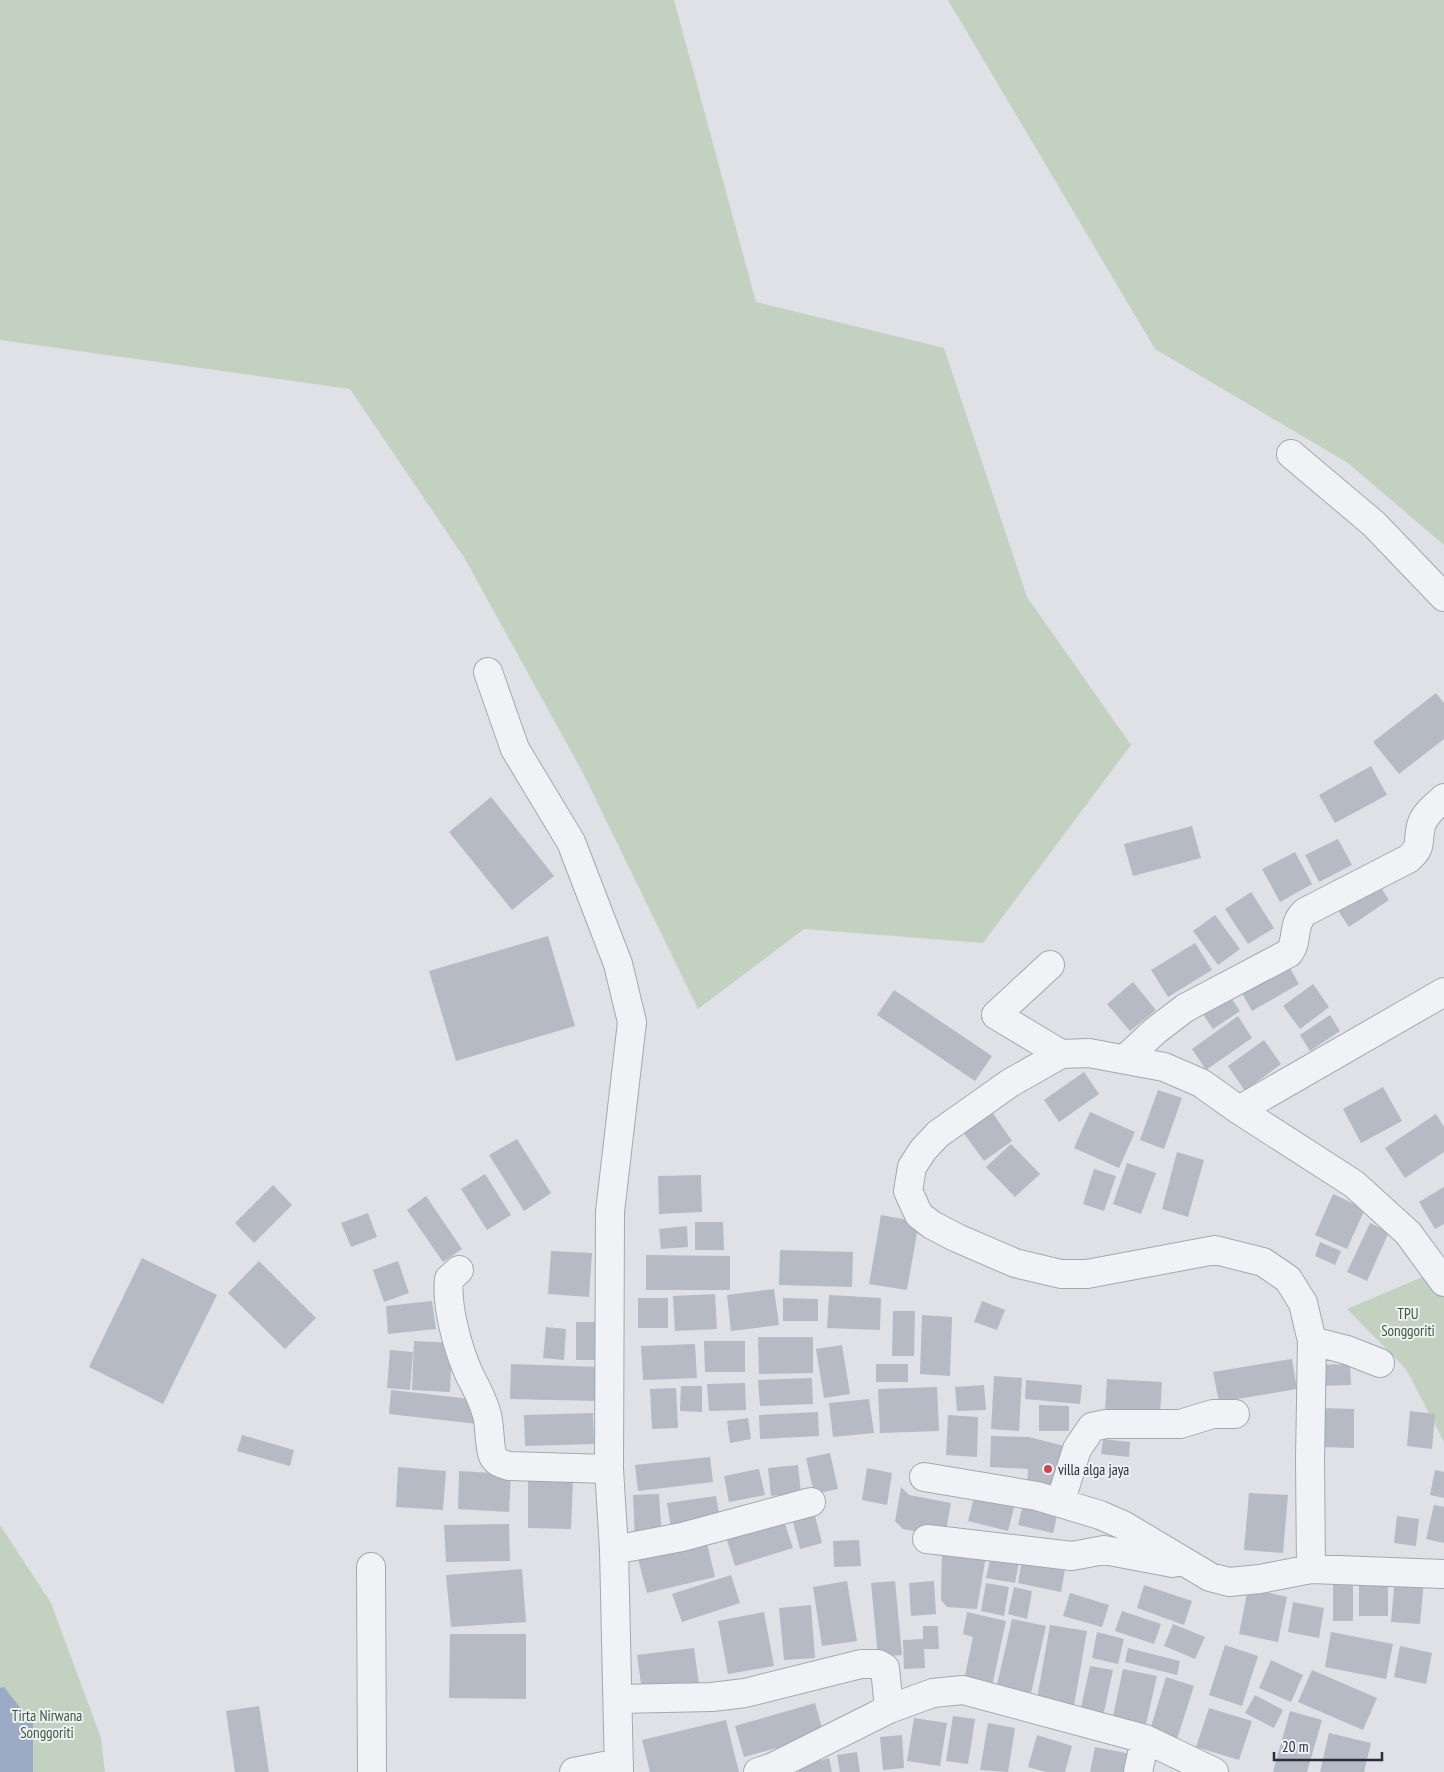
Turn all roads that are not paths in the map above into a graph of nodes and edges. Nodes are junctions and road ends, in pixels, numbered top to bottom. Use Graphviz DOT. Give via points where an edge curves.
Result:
graph roads {
  1 [pos="1291,454"];
  2 [pos="1444,597"];
  3 [pos="488,672"];
  4 [pos="1444,798"];
  5 [pos="1050,965"];
  6 [pos="1444,992"];
  7 [pos="1061,1054"];
  8 [pos="1124,1059"];
  9 [pos="1239,1110"];
  10 [pos="459,1270"];
  11 [pos="1444,1282"];
  12 [pos="1312,1341"];
  13 [pos="1380,1363"];
  14 [pos="1235,1414"];
  15 [pos="609,1469"];
  16 [pos="924,1477"];
  17 [pos="811,1502"];
  18 [pos="1060,1503"];
  19 [pos="927,1539"];
  20 [pos="614,1550"];
  21 [pos="1189,1566"];
  22 [pos="371,1567"];
  23 [pos="1311,1569"];
  24 [pos="1444,1574"];
  25 [pos="618,1700"];
  26 [pos="889,1709"];
  27 [pos="1145,1739"];
  28 [pos="619,1767"];
  29 [pos="372,1772"];
  30 [pos="574,1772"];
  31 [pos="758,1772"];
  32 [pos="1138,1772"];
  33 [pos="1214,1772"];
  1 -- 2 [label="street" via="1374,524"];
  3 -- 15 [label="street" via="515,749 571,842 618,964 632,1022 610,1212"];
  4 -- 8 [label="street" via="1427,813 1421,826 1420,844 1408,859 1305,912 1296,925 1290,953 1185,1008"];
  5 -- 7 [label="street" via="996,1016"];
  6 -- 9 [label="street"];
  7 -- 8 [label="street" via="1089,1053"];
  7 -- 12 [label="street" via="1010,1083 938,1134 923,1150 912,1168 908,1191 919,1215 957,1238 1015,1263 1061,1274 1087,1274 1215,1250 1263,1262 1288,1279 1303,1303"];
  8 -- 9 [label="street" via="1164,1067 1201,1083"];
  9 -- 11 [label="street" via="1354,1184 1408,1234"];
  10 -- 15 [label="street" via="449,1279 453,1322 462,1355 482,1396 492,1454 498,1462 509,1466"];
  12 -- 13 [label="street"];
  12 -- 23 [label="street"];
  14 -- 18 [label="street" via="1213,1414 1180,1424 1106,1424 1092,1427 1077,1449"];
  15 -- 20 [label="street"];
  16 -- 18 [label="street"];
  17 -- 20 [label="street" via="682,1537"];
  18 -- 21 [label="street" via="1123,1525"];
  19 -- 21 [label="street" via="1072,1556 1104,1550"];
  20 -- 25 [label="street"];
  21 -- 23 [label="street" via="1229,1582"];
  22 -- 29 [label="street"];
  23 -- 24 [label="street"];
  25 -- 26 [label="street" via="745,1693 861,1664 878,1664 885,1668"];
  25 -- 28 [label="street"];
  26 -- 27 [label="street" via="933,1693 963,1690"];
  26 -- 31 [label="street"];
  27 -- 32 [label="street"];
  27 -- 33 [label="street"];
  28 -- 30 [label="street"];
}
